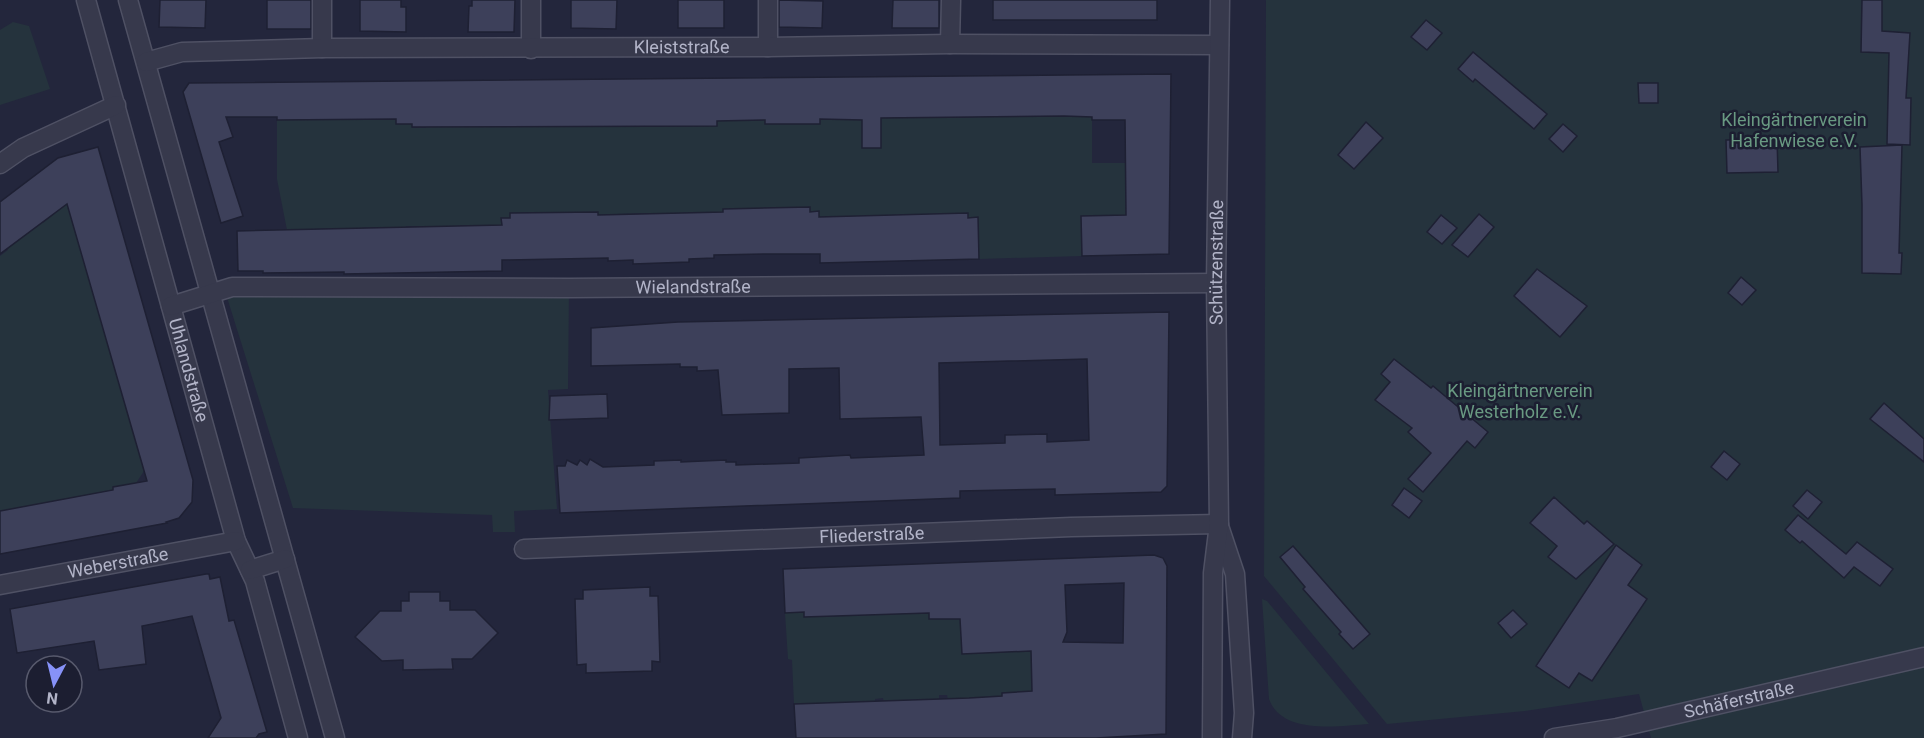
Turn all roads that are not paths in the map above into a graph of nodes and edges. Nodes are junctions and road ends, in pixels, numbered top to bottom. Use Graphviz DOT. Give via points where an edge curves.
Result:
graph roads {
  1 [pos="86,0"];
  2 [pos="128,0"];
  3 [pos="322,0"];
  4 [pos="531,0"];
  5 [pos="768,0"];
  6 [pos="951,0"];
  7 [pos="1220,0"];
  8 [pos="950,44"];
  9 [pos="1220,45"];
  10 [pos="768,47"];
  11 [pos="322,48"];
  12 [pos="531,49"];
  13 [pos="146,62"];
  14 [pos="116,105"];
  15 [pos="0,164"];
  16 [pos="1216,283"];
  17 [pos="210,294"];
  18 [pos="171,306"];
  19 [pos="1219,524"];
  20 [pos="236,541"];
  21 [pos="524,549"];
  22 [pos="285,559"];
  23 [pos="250,570"];
  24 [pos="0,585"];
  25 [pos="1924,657"];
  26 [pos="298,738"];
  27 [pos="335,738"];
  28 [pos="1212,738"];
  29 [pos="1242,738"];
  30 [pos="1554,738"];
  1 -- 14 [label="street, Uhlandstraße"];
  2 -- 13 [label="street"];
  3 -- 11 [label="street"];
  4 -- 12 [label="street"];
  5 -- 10 [label="street"];
  6 -- 8 [label="street"];
  7 -- 9 [label="street, Schützenstraße"];
  8 -- 9 [label="street, Kleiststraße"];
  8 -- 10 [label="street, Kleiststraße"];
  9 -- 16 [label="street, Schützenstraße"];
  10 -- 12 [label="street, Kleiststraße"];
  11 -- 12 [label="street, Kleiststraße"];
  11 -- 13 [label="street, Kleiststraße" via="182,52"];
  13 -- 17 [label="street"];
  14 -- 15 [label="street" via="23,148"];
  14 -- 18 [label="street, Uhlandstraße"];
  16 -- 17 [label="street, Wielandstraße" via="232,287"];
  16 -- 19 [label="street, Schützenstraße"];
  17 -- 18 [label="street, Wielandstraße"];
  17 -- 22 [label="street"];
  18 -- 20 [label="street, Uhlandstraße"];
  19 -- 21 [label="street, Fliederstraße"];
  19 -- 28 [label="street, Schützenstraße" via="1212,573"];
  19 -- 29 [label="street, Schützenstraße" via="1235,574 1244,713"];
  20 -- 23 [label="street, Uhlandstraße"];
  20 -- 24 [label="street, Weberstraße"];
  22 -- 23 [label="street"];
  22 -- 27 [label="street"];
  23 -- 26 [label="street, Uhlandstraße"];
  25 -- 30 [label="street, Schäferstraße" via="1617,728"];
}
